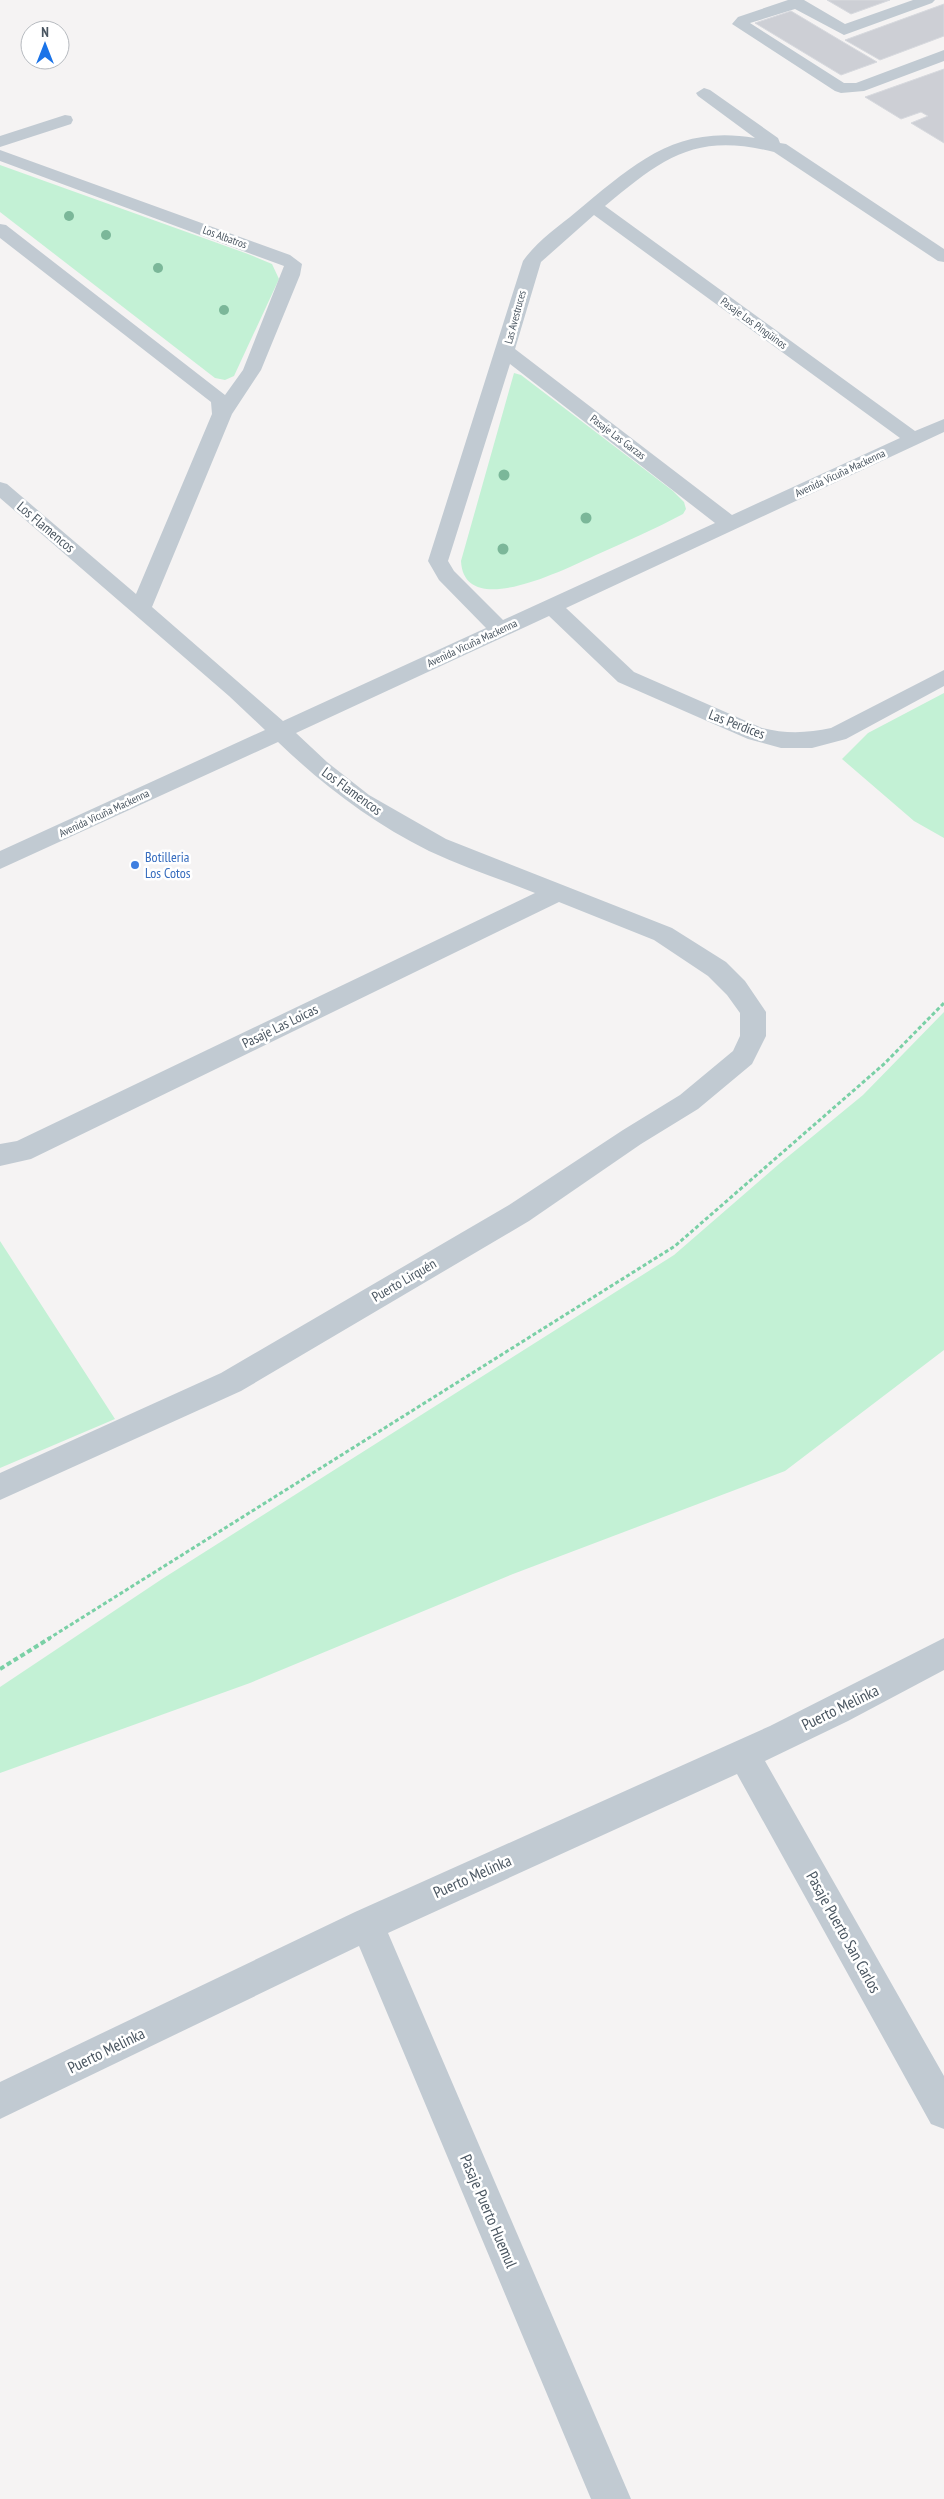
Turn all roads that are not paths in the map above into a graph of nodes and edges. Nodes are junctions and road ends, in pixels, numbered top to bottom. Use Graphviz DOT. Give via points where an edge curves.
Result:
graph roads {
  1 [pos="927,0"];
  2 [pos="796,2"];
  3 [pos="944,55"];
  4 [pos="704,93"];
  5 [pos="65,120"];
  6 [pos="0,142"];
  7 [pos="780,148"];
  8 [pos="0,155"];
  9 [pos="594,206"];
  10 [pos="0,229"];
  11 [pos="944,257"];
  12 [pos="506,351"];
  13 [pos="222,414"];
  14 [pos="944,425"];
  15 [pos="914,439"];
  16 [pos="0,488"];
  17 [pos="730,524"];
  18 [pos="551,606"];
  19 [pos="141,608"];
  20 [pos="500,630"];
  21 [pos="944,678"];
  22 [pos="280,731"];
  23 [pos="5,851"];
  24 [pos="558,892"];
  25 [pos="754,1012"];
  26 [pos="0,1155"];
  27 [pos="0,1487"];
  28 [pos="944,1653"];
  29 [pos="743,1754"];
  30 [pos="368,1924"];
  31 [pos="0,2101"];
  32 [pos="944,2111"];
  33 [pos="611,2499"];
  1 -- 2 [label="street" via="844,30"];
  2 -- 3 [label="street" via="740,24 842,88 858,88"];
  4 -- 7 [label="street, Las Avestruces"];
  5 -- 6 [label="street"];
  7 -- 9 [label="street, Las Avestruces" via="756,141 734,140 699,142 681,147 660,155"];
  7 -- 11 [label="street, Las Avestruces"];
  8 -- 13 [label="street, Los Albatros" via="293,264 252,370"];
  9 -- 12 [label="street, Las Avestruces" via="538,252 532,261"];
  9 -- 15 [label="street, Pasaje Los Pingüinos"];
  10 -- 13 [label="street" via="220,400"];
  12 -- 17 [label="street, Pasaje Las Garzas"];
  12 -- 20 [label="street, Las Avestruces" via="438,561 446,575"];
  13 -- 19 [label="street, Los Albatros"];
  14 -- 15 [label="street, Avenida Vicuña Mackenna"];
  15 -- 17 [label="street, Avenida Vicuña Mackenna"];
  16 -- 19 [label="street, Los Flamencos"];
  17 -- 18 [label="street, Avenida Vicuña Mackenna"];
  18 -- 20 [label="street, Avenida Vicuña Mackenna"];
  18 -- 21 [label="street, Las Perdices" via="626,677 756,734 781,740 812,740 838,734"];
  19 -- 22 [label="street, Los Flamencos"];
  20 -- 22 [label="street, Avenida Vicuña Mackenna"];
  22 -- 23 [label="street, Avenida Vicuña Mackenna"];
  22 -- 24 [label="street, Los Flamencos" via="361,801 398,824 447,849"];
  24 -- 25 [label="street, Los Flamencos" via="663,934 691,950 717,969"];
  24 -- 26 [label="street, Pasaje Las Loicas" via="22,1151"];
  25 -- 27 [label="street, Puerto Lirquén" via="753,1036 744,1057 722,1076 689,1102 519,1213 231,1382"];
  28 -- 29 [label="street, Puerto Melinka" via="901,1678"];
  29 -- 30 [label="street, Puerto Melinka"];
  29 -- 32 [label="street, Pasaje Puerto San Carlos"];
  30 -- 31 [label="street, Puerto Melinka"];
  30 -- 33 [label="street, Pasaje Puerto Huemul"];
}
